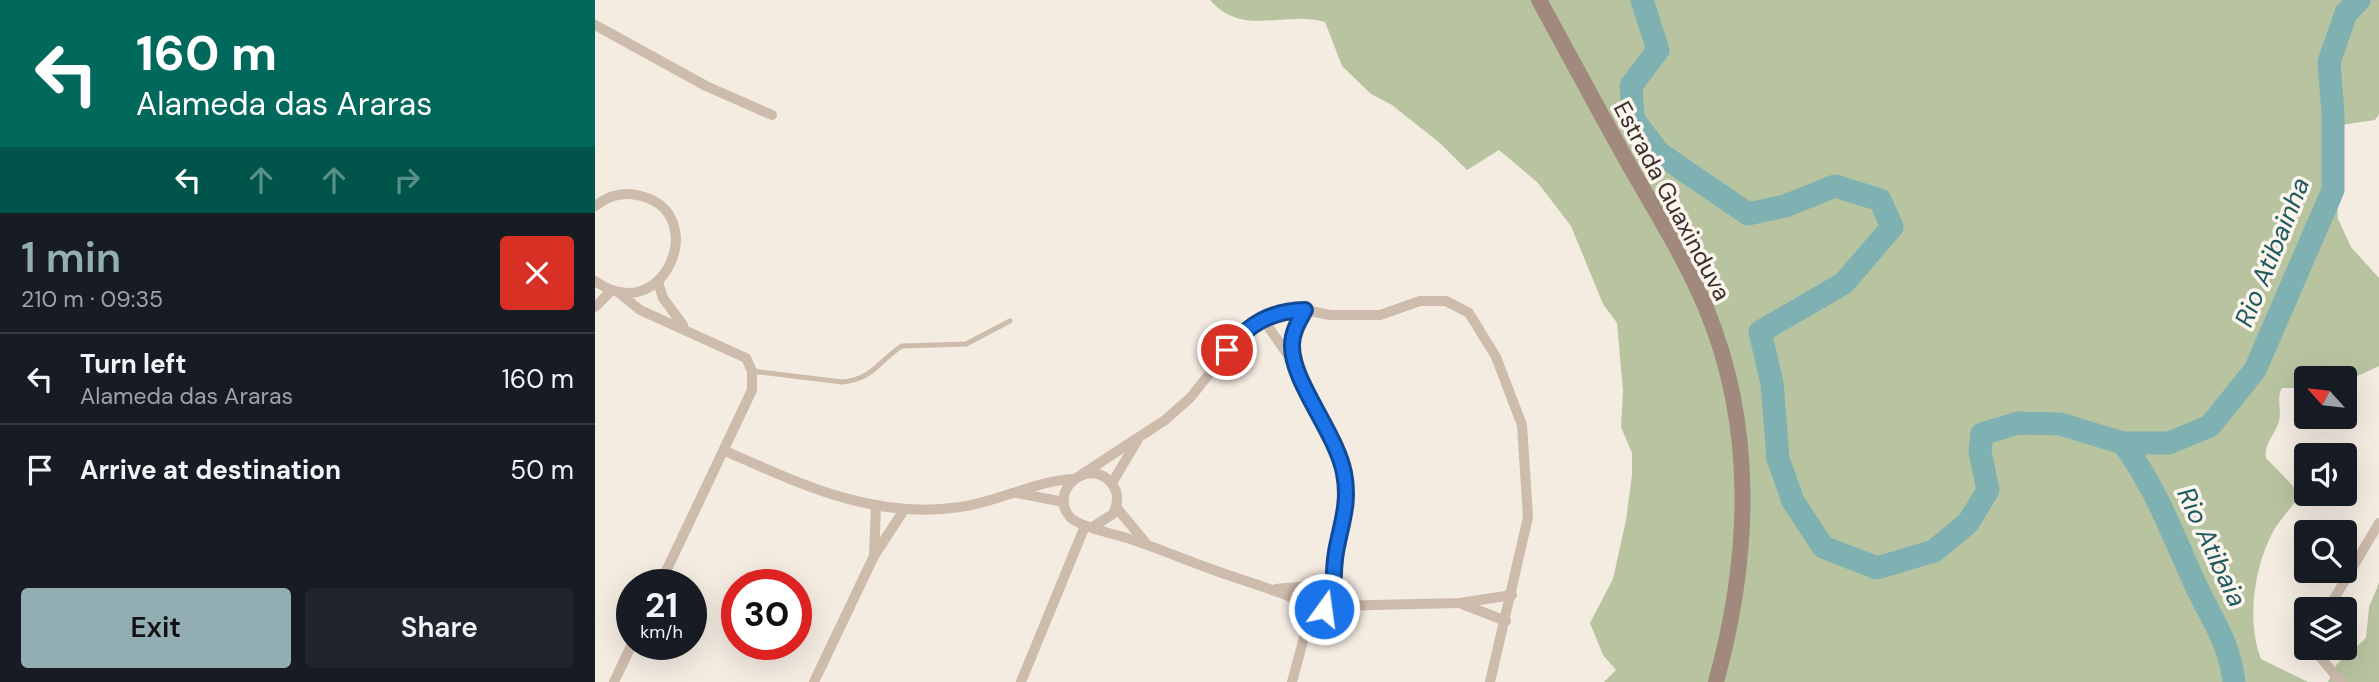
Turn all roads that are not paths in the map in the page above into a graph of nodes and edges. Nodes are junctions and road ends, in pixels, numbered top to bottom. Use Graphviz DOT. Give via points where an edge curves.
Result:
graph roads {
  1 [pos="1539,0"];
  2 [pos="595,25"];
  3 [pos="772,115"];
  4 [pos="595,206"];
  5 [pos="595,281"];
  6 [pos="658,282"];
  7 [pos="615,291"];
  8 [pos="595,307"];
  9 [pos="1305,310"];
  10 [pos="1262,318"];
  11 [pos="1010,321"];
  12 [pos="684,328"];
  13 [pos="1293,362"];
  14 [pos="752,371"];
  15 [pos="1138,438"];
  16 [pos="725,451"];
  17 [pos="1077,477"];
  18 [pos="1112,483"];
  19 [pos="1017,493"];
  20 [pos="1064,502"];
  21 [pos="876,506"];
  22 [pos="1116,507"];
  23 [pos="904,510"];
  24 [pos="2379,523"];
  25 [pos="1089,526"];
  26 [pos="1145,542"];
  27 [pos="1337,550"];
  28 [pos="874,556"];
  29 [pos="667,569"];
  30 [pos="1320,581"];
  31 [pos="1308,586"];
  32 [pos="1276,589"];
  33 [pos="1332,590"];
  34 [pos="1512,595"];
  35 [pos="2335,597"];
  36 [pos="1460,603"];
  37 [pos="1366,604"];
  38 [pos="1309,606"];
  39 [pos="1327,608"];
  40 [pos="1506,621"];
  41 [pos="1304,639"];
  42 [pos="624,660"];
  43 [pos="2323,660"];
  44 [pos="614,682"];
  45 [pos="814,682"];
  46 [pos="1021,682"];
  47 [pos="1292,682"];
  48 [pos="1490,682"];
  49 [pos="1716,682"];
  50 [pos="2341,682"];
  1 -- 49 [label="street, Estrada Guaxinduva" via="1706,308 1730,383 1741,450 1744,531 1730,632"];
  2 -- 3 [label="street" via="706,86"];
  4 -- 6 [label="street" via="617,194 632,193 659,204 668,215 677,243 668,271"];
  5 -- 7 [label="street"];
  6 -- 7 [label="street" via="632,292"];
  6 -- 12 [label="street" via="663,298"];
  7 -- 8 [label="street"];
  7 -- 12 [label="street" via="640,310"];
  9 -- 10 [label="street" via="1283,310"];
  9 -- 13 [label="street" via="1293,334"];
  9 -- 34 [label="street" via="1380,315 1433,301 1469,313 1496,356 1522,425 1528,517"];
  10 -- 13 [label="street"];
  10 -- 15 [label="street" via="1241,333 1190,398"];
  11 -- 14 [label="lane" via="967,344 902,346 857,381"];
  12 -- 14 [label="street" via="746,358"];
  13 -- 27 [label="street" via="1332,437 1344,473 1348,509"];
  14 -- 16 [label="street" via="752,390"];
  15 -- 17 [label="street"];
  15 -- 18 [label="street"];
  16 -- 21 [label="street" via="805,486"];
  16 -- 29 [label="street"];
  17 -- 18 [label="street" via="1097,473"];
  17 -- 19 [label="street"];
  17 -- 20 [label="street" via="1064,493"];
  18 -- 22 [label="street"];
  19 -- 20 [label="street"];
  19 -- 23 [label="street" via="960,508"];
  20 -- 25 [label="street" via="1070,518"];
  21 -- 23 [label="street"];
  21 -- 28 [label="street"];
  22 -- 25 [label="street" via="1108,520"];
  22 -- 26 [label="street"];
  23 -- 28 [label="street"];
  24 -- 35 [label="street"];
  25 -- 26 [label="street"];
  25 -- 46 [label="street"];
  26 -- 32 [label="street" via="1211,570"];
  27 -- 30 [label="street"];
  27 -- 33 [label="street"];
  28 -- 45 [label="street"];
  30 -- 31 [label="street"];
  30 -- 33 [label="street"];
  31 -- 32 [label="street"];
  31 -- 38 [label="street" via="1304,598"];
  32 -- 38 [label="street"];
  33 -- 37 [label="street"];
  33 -- 39 [label="street"];
  34 -- 36 [label="street"];
  34 -- 40 [label="street"];
  36 -- 37 [label="street"];
  36 -- 40 [label="street"];
  37 -- 39 [label="street"];
  38 -- 39 [label="street"];
  38 -- 41 [label="street"];
  39 -- 41 [label="street"];
  40 -- 48 [label="street"];
  41 -- 47 [label="street"];
  42 -- 44 [label="street"];
  43 -- 50 [label="street"];
}
